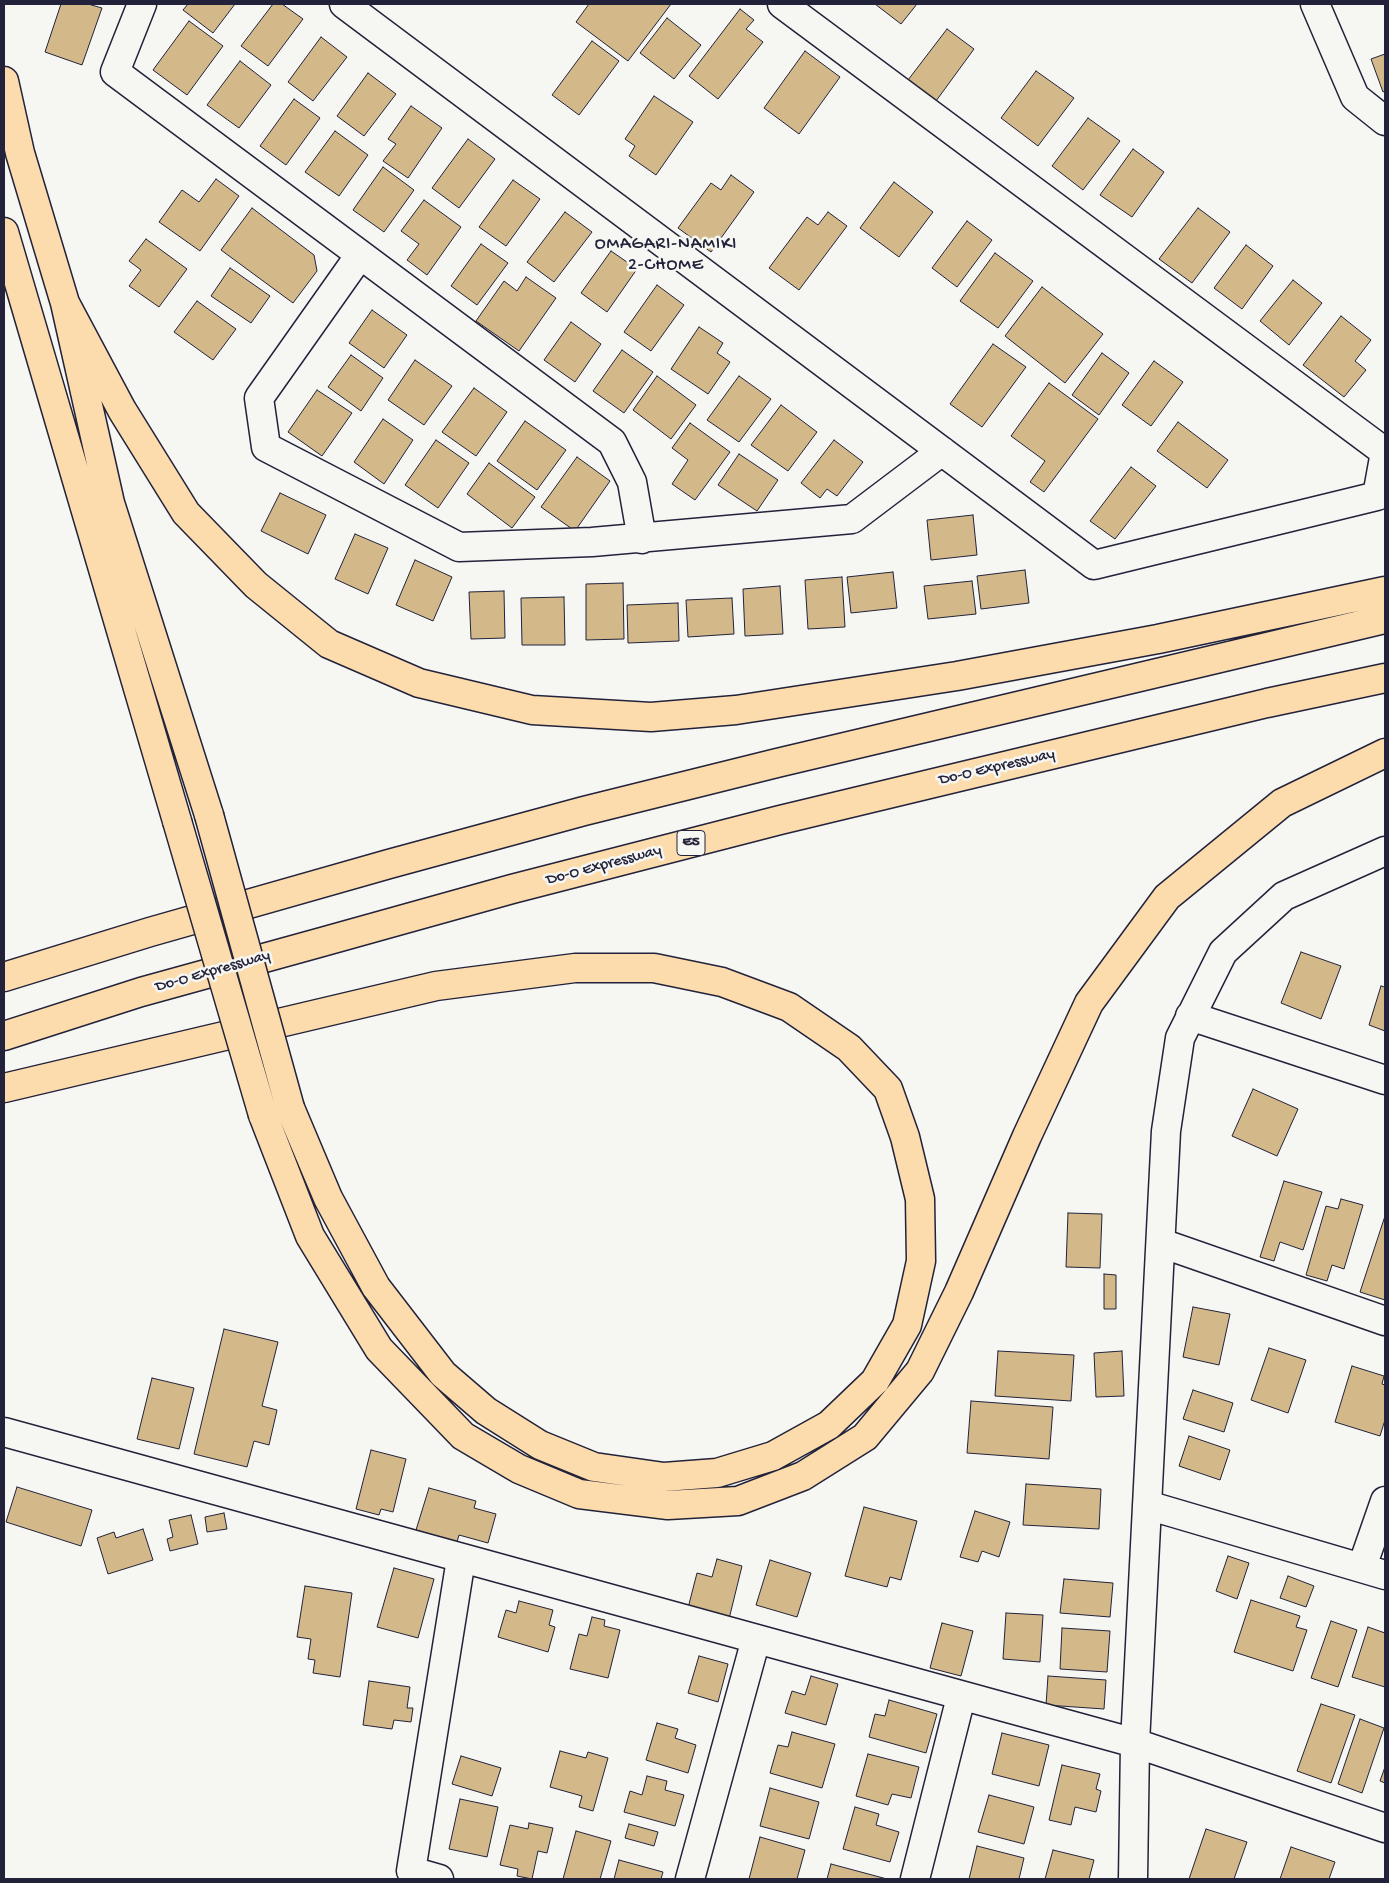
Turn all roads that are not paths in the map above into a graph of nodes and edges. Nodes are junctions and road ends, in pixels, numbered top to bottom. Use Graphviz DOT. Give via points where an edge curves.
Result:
graph roads {
  1 [pos="142,4"];
  2 [pos="344,4"];
  3 [pos="782,4"];
  4 [pos="1315,4"];
  5 [pos="4,81"];
  6 [pos="1385,121"];
  7 [pos="4,232"];
  8 [pos="360,255"];
  9 [pos="65,303"];
  10 [pos="942,451"];
  11 [pos="1385,452"];
  12 [pos="642,538"];
  13 [pos="1385,591"];
  14 [pos="1385,620"];
  15 [pos="1385,678"];
  16 [pos="1385,752"];
  17 [pos="1385,851"];
  18 [pos="4,977"];
  19 [pos="1190,1016"];
  20 [pos="4,1036"];
  21 [pos="1385,1080"];
  22 [pos="4,1088"];
  23 [pos="1161,1243"];
  24 [pos="1385,1321"];
  25 [pos="4,1432"];
  26 [pos="1385,1501"];
  27 [pos="1147,1505"];
  28 [pos="462,1559"];
  29 [pos="1374,1571"];
  30 [pos="756,1639"];
  31 [pos="961,1697"];
  32 [pos="1135,1743"];
  33 [pos="1385,1828"];
  34 [pos="439,1879"];
  35 [pos="690,1879"];
  36 [pos="915,1879"];
  37 [pos="1132,1879"];
  1 -- 8 [label="street" via="115,72"];
  2 -- 10 [label="street"];
  3 -- 11 [label="street"];
  4 -- 6 [label="street" via="1355,97"];
  5 -- 9 [label="highway" via="20,153"];
  7 -- 16 [label="highway, bridge" via="263,1115 310,1236 379,1349 462,1436 519,1469 579,1494 668,1505 738,1502 803,1476 866,1437 920,1371 1089,1003 1167,897 1282,804"];
  8 -- 12 [label="street" via="612,442 632,482"];
  8 -- 12 [label="street" via="259,398 266,447 459,547"];
  9 -- 13 [label="highway" via="122,410 186,513 256,584 328,644 419,683 532,710 651,717 736,710 966,674 1158,639"];
  9 -- 22 [label="highway, bridge" via="110,503 209,815 290,1108 328,1198 376,1287 443,1374 486,1411 540,1445 594,1467 664,1477 717,1473 773,1456 829,1425 875,1381 907,1325 921,1261 920,1199 905,1136 888,1089 849,1048 789,1007 722,982 654,968 575,968 436,986"];
  10 -- 11 [label="street" via="1094,565 1378,496"];
  10 -- 12 [label="street" via="852,519"];
  14 -- 18 [label="highway" via="584,811 389,864"];
  15 -- 20 [label="highway, Do-O Expressway / E5" via="1268,703 732,832 512,889 142,992"];
  17 -- 19 [label="street" via="1284,896 1223,952"];
  19 -- 21 [label="street"];
  19 -- 23 [label="street" via="1180,1038 1166,1132"];
  23 -- 24 [label="street"];
  23 -- 27 [label="street"];
  25 -- 28 [label="street"];
  26 -- 29 [label="street"];
  27 -- 29 [label="street"];
  27 -- 32 [label="street"];
  28 -- 30 [label="street"];
  28 -- 34 [label="street" via="410,1871"];
  30 -- 31 [label="street"];
  30 -- 35 [label="street"];
  31 -- 32 [label="street"];
  31 -- 36 [label="street"];
  32 -- 33 [label="street"];
  32 -- 37 [label="street"];
}
